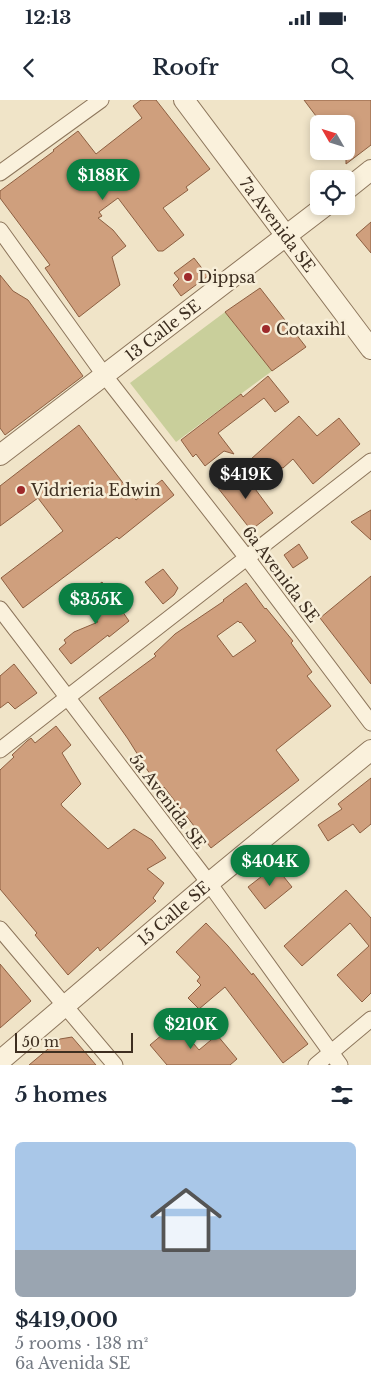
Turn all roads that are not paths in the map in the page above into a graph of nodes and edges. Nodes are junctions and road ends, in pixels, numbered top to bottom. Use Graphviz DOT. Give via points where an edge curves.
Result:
graph roads {
  1 [pos="101,100"];
  2 [pos="184,100"];
  3 [pos="371,170"];
  4 [pos="0,174"];
  5 [pos="355,183"];
  6 [pos="314,215"];
  7 [pos="0,230"];
  8 [pos="286,237"];
  9 [pos="371,349"];
  10 [pos="105,376"];
  11 [pos="0,455"];
  12 [pos="371,461"];
  13 [pos="247,558"];
  14 [pos="0,609"];
  15 [pos="66,697"];
  16 [pos="371,723"];
  17 [pos="0,750"];
  18 [pos="371,750"];
  19 [pos="209,883"];
  20 [pos="0,929"];
  21 [pos="66,1005"];
  22 [pos="371,1019"];
  23 [pos="331,1053"];
  24 [pos="0,1061"];
  25 [pos="116,1065"];
  26 [pos="316,1065"];
  27 [pos="340,1065"];
  1 -- 4 [label="street"];
  2 -- 8 [label="street, 7a Avenida SE"];
  3 -- 5 [label="street"];
  6 -- 8 [label="street, 13 Calle SE"];
  7 -- 10 [label="street, 6a Avenida SE"];
  8 -- 9 [label="street, 7a Avenida SE"];
  8 -- 10 [label="street, 13 Calle SE"];
  10 -- 11 [label="street, 13 Calle SE"];
  10 -- 13 [label="street, 6a Avenida SE"];
  12 -- 13 [label="street"];
  13 -- 15 [label="street"];
  13 -- 16 [label="street, 6a Avenida SE"];
  14 -- 15 [label="street, 5a Avenida SE"];
  15 -- 17 [label="street"];
  15 -- 19 [label="street, 5a Avenida SE"];
  18 -- 19 [label="street, 15 Calle SE"];
  19 -- 21 [label="street, 15 Calle SE"];
  19 -- 23 [label="street, 5a Avenida SE"];
  20 -- 21 [label="street"];
  21 -- 24 [label="street, 15 Calle SE"];
  21 -- 25 [label="street"];
  22 -- 23 [label="street"];
  23 -- 26 [label="street"];
  23 -- 27 [label="street, 5a Avenida SE"];
}
